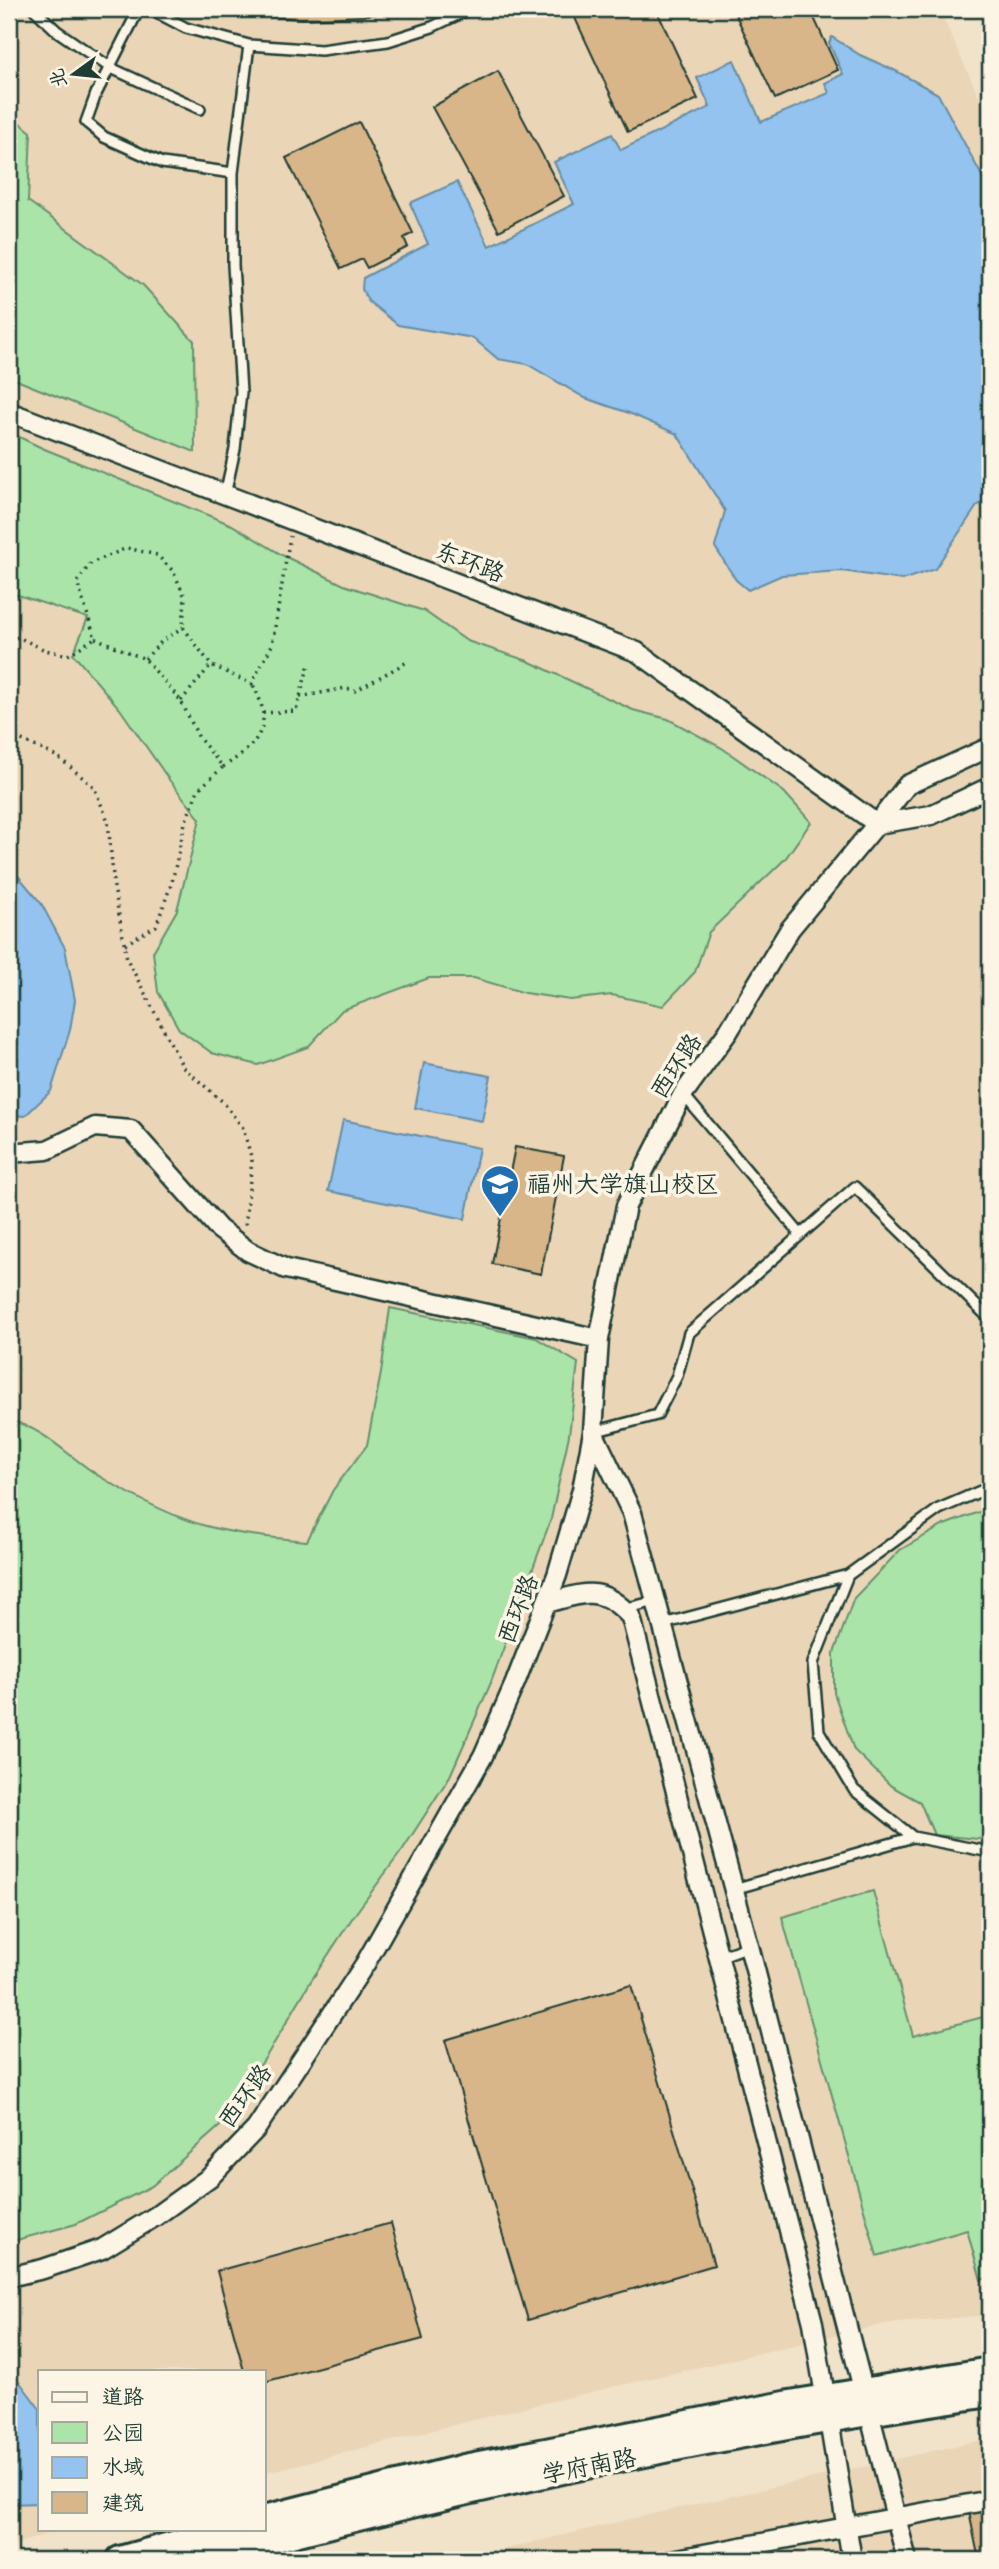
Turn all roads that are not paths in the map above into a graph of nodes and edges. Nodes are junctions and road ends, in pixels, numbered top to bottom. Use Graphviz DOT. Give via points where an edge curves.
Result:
graph roads {
  1 [pos="34,9"];
  2 [pos="139,9"];
  3 [pos="150,9"];
  4 [pos="470,9"];
  5 [pos="249,45"];
  6 [pos="111,68"];
  7 [pos="200,109"];
  8 [pos="233,173"];
  9 [pos="9,412"];
  10 [pos="225,495"];
  11 [pos="990,747"];
  12 [pos="990,787"];
  13 [pos="877,824"];
  14 [pos="683,1094"];
  15 [pos="9,1153"];
  16 [pos="800,1234"];
  17 [pos="990,1318"];
  18 [pos="599,1339"];
  19 [pos="593,1432"];
  20 [pos="990,1487"];
  21 [pos="848,1575"];
  22 [pos="656,1601"];
  23 [pos="546,1603"];
  24 [pos="624,1609"];
  25 [pos="663,1624"];
  26 [pos="913,1838"];
  27 [pos="990,1852"];
  28 [pos="734,1889"];
  29 [pos="749,1946"];
  30 [pos="719,1956"];
  31 [pos="9,2277"];
  32 [pos="990,2371"];
  33 [pos="990,2393"];
  34 [pos="867,2402"];
  35 [pos="826,2409"];
  36 [pos="990,2500"];
  37 [pos="897,2517"];
  38 [pos="266,2518"];
  39 [pos="845,2526"];
  40 [pos="226,2530"];
  41 [pos="120,2560"];
  42 [pos="192,2560"];
  43 [pos="672,2560"];
  44 [pos="852,2560"];
  45 [pos="906,2560"];
  1 -- 6 [label="lane"];
  2 -- 6 [label="lane"];
  3 -- 5 [label="lane" via="186,28"];
  4 -- 5 [label="lane" via="388,41 321,50"];
  5 -- 8 [label="lane"];
  6 -- 7 [label="lane"];
  6 -- 8 [label="lane" via="86,122 104,137 162,163"];
  8 -- 10 [label="lane" via="233,265 242,392"];
  9 -- 10 [label="street, 东环路"];
  10 -- 13 [label="street, 东环路" via="637,652"];
  11 -- 13 [label="street, 西环路" via="907,785"];
  12 -- 13 [label="street" via="931,815"];
  13 -- 14 [label="street, 西环路" via="790,929 728,1032"];
  14 -- 16 [label="lane"];
  14 -- 18 [label="street, 西环路" via="626,1206"];
  15 -- 18 [label="street" via="47,1150 95,1126 131,1130 219,1229 286,1269"];
  16 -- 17 [label="lane" via="855,1187"];
  16 -- 19 [label="lane" via="690,1333 677,1376 657,1415"];
  18 -- 19 [label="street, 西环路"];
  19 -- 22 [label="street" via="632,1513"];
  19 -- 23 [label="street, 西环路" via="582,1490"];
  20 -- 21 [label="lane" via="939,1509"];
  21 -- 25 [label="lane"];
  21 -- 26 [label="lane" via="813,1663 819,1731 854,1790"];
  22 -- 24 [label="lane"];
  22 -- 25 [label="street"];
  23 -- 24 [label="street" via="590,1592 617,1601"];
  23 -- 31 [label="street, 西环路" via="471,1777 365,1964 256,2129 210,2177 102,2249"];
  24 -- 30 [label="street" via="631,1618"];
  25 -- 28 [label="street"];
  26 -- 27 [label="lane"];
  26 -- 28 [label="lane"];
  28 -- 29 [label="street"];
  29 -- 30 [label="lane"];
  29 -- 34 [label="street"];
  30 -- 35 [label="street" via="813,2323"];
  32 -- 34 [label="main road, 学府南路"];
  33 -- 34 [label="main road, 学府南路"];
  34 -- 35 [label="main road, 学府南路"];
  34 -- 37 [label="street"];
  35 -- 38 [label="main road, 学府南路" via="464,2468"];
  35 -- 39 [label="street"];
  35 -- 42 [label="main road, 学府南路" via="323,2524"];
  36 -- 37 [label="street"];
  37 -- 39 [label="street"];
  37 -- 45 [label="street"];
  39 -- 43 [label="street"];
  39 -- 44 [label="street"];
  40 -- 41 [label="main road"];
}
